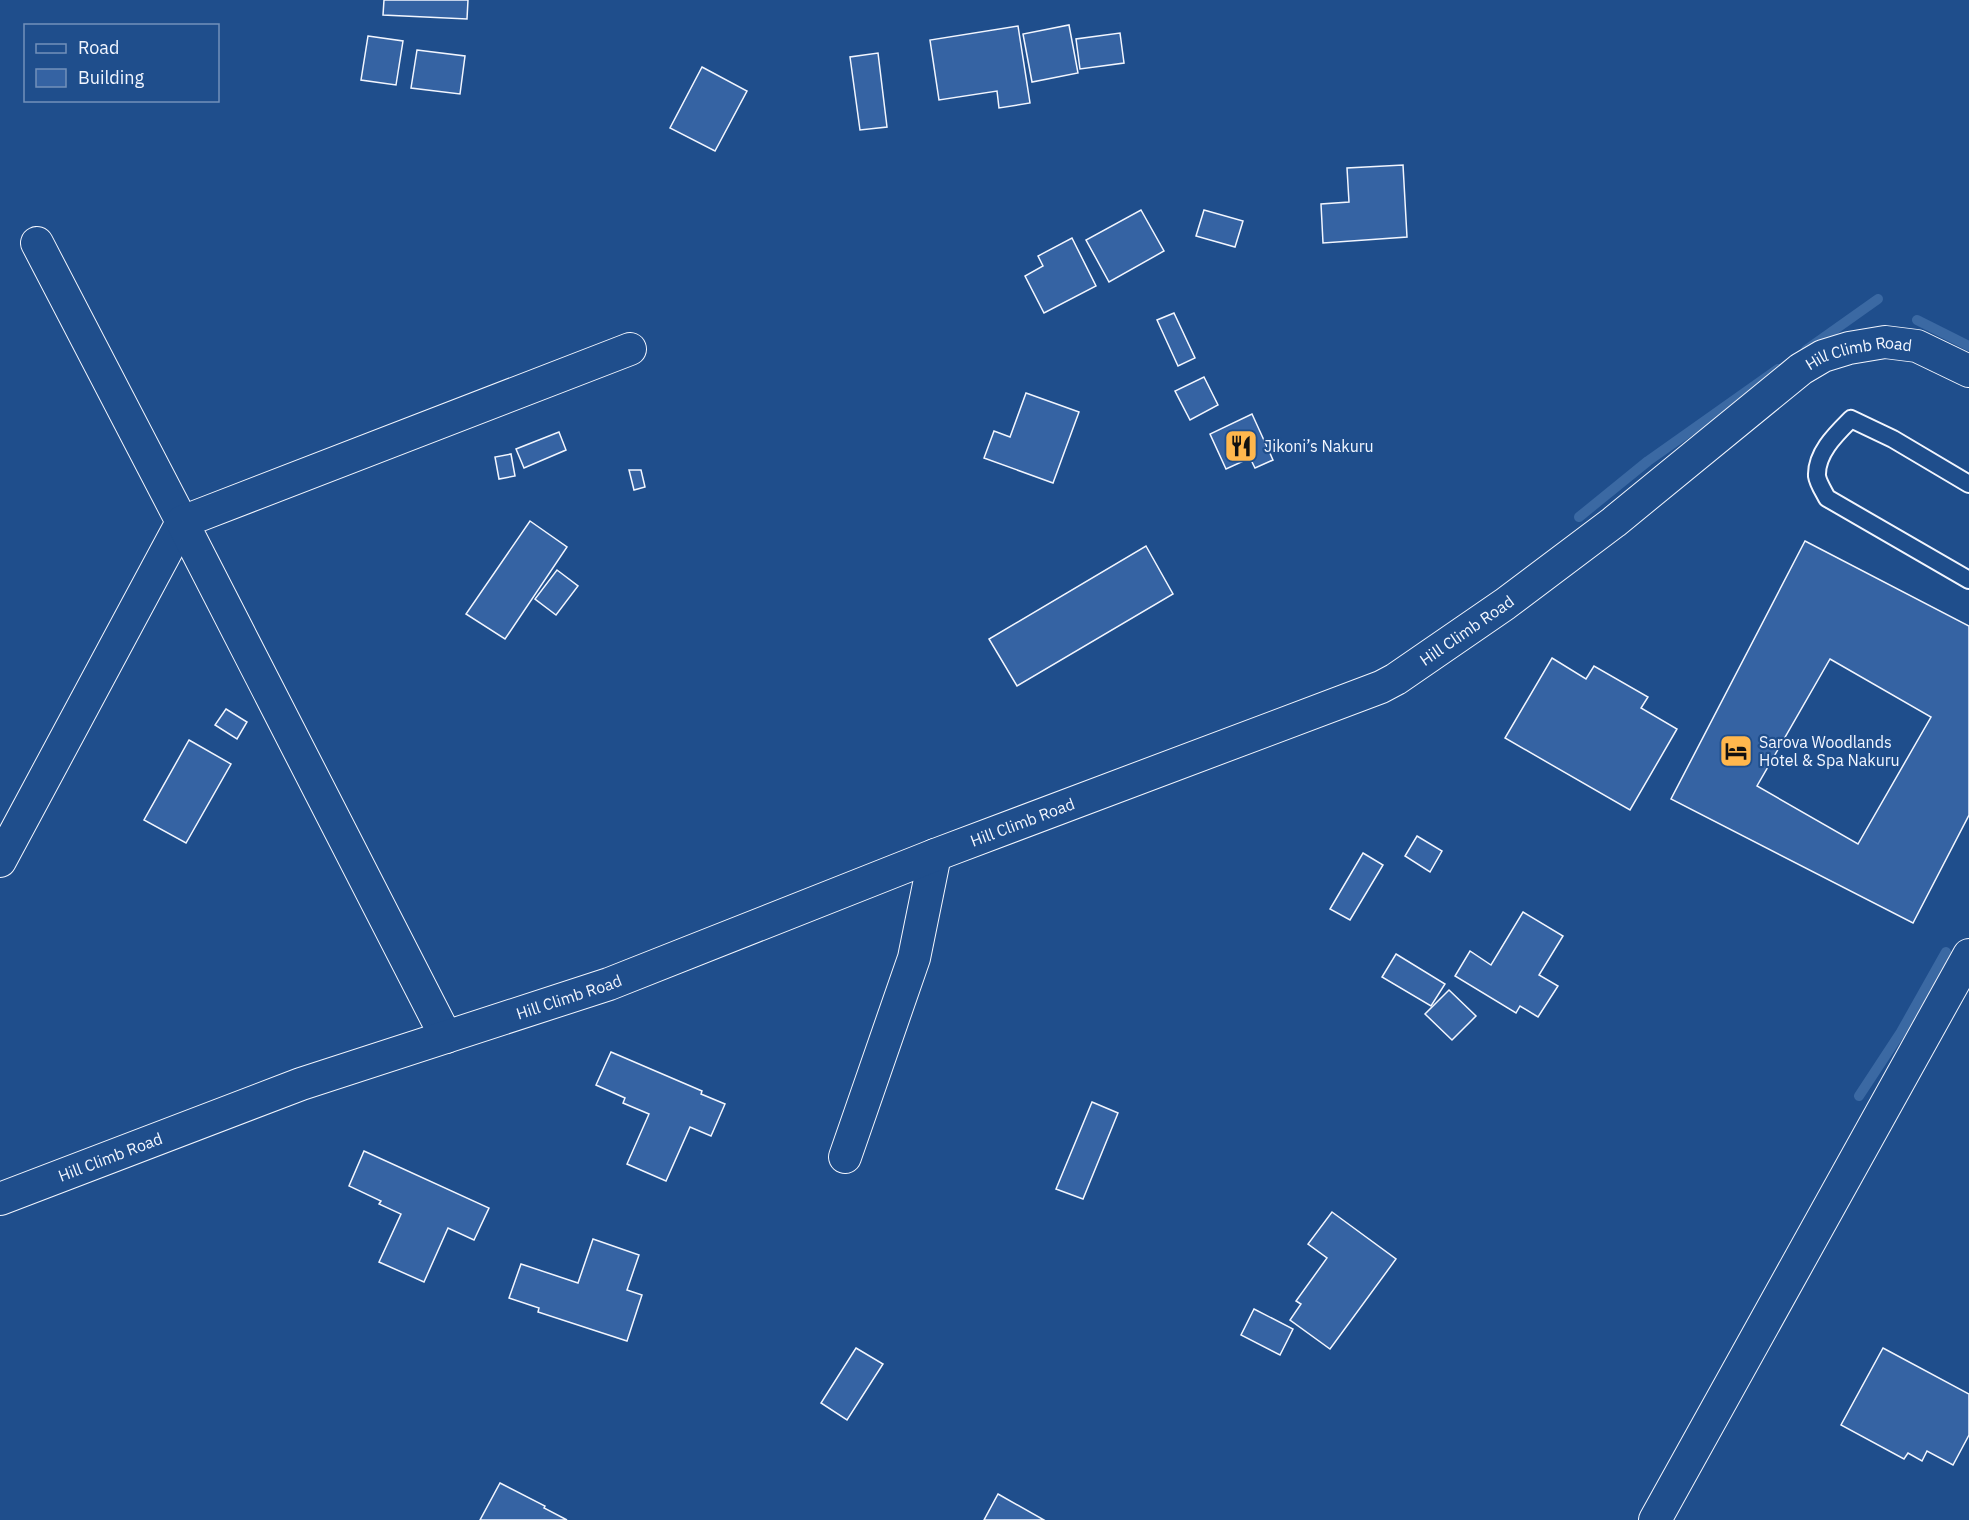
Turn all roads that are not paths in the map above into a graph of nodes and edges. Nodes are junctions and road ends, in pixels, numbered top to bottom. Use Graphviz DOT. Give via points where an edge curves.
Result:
graph roads {
  1 [pos="37,243"];
  2 [pos="630,349"];
  3 [pos="1969,371"];
  4 [pos="1969,484"];
  5 [pos="182,522"];
  6 [pos="1969,580"];
  7 [pos="935,855"];
  8 [pos="0,861"];
  9 [pos="1969,955"];
  10 [pos="446,1037"];
  11 [pos="845,1157"];
  12 [pos="0,1199"];
  13 [pos="1655,1520"];
  1 -- 5 [label="street"];
  2 -- 5 [label="street"];
  3 -- 7 [label="street, Hill Climb Road" via="1917,346 1885,342 1822,356 1614,522 1396,679 1353,699"];
  4 -- 6 [label="lane" via="1851,419 1834,435 1821,457 1817,478 1827,498"];
  5 -- 8 [label="street"];
  5 -- 10 [label="street"];
  7 -- 10 [label="street, Hill Climb Road" via="609,984"];
  7 -- 11 [label="street" via="914,958"];
  9 -- 13 [label="street"];
  10 -- 12 [label="street, Hill Climb Road" via="301,1084"];
}
